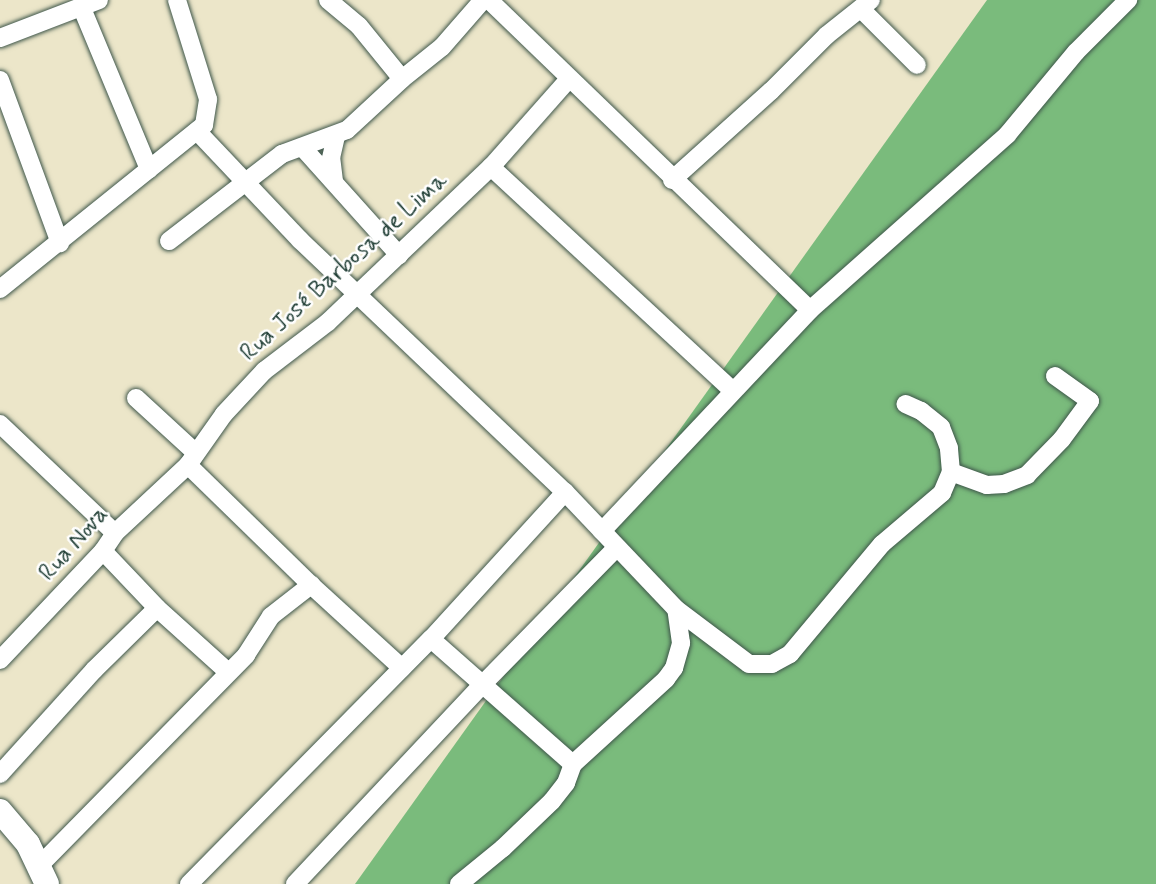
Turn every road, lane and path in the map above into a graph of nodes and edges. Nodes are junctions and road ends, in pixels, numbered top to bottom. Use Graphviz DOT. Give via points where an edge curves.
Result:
graph roads {
  1 [pos="99,0"];
  2 [pos="177,0"];
  3 [pos="328,0"];
  4 [pos="483,0"];
  5 [pos="489,0"];
  6 [pos="1128,0"];
  7 [pos="866,5"];
  8 [pos="81,6"];
  9 [pos="0,38"];
  10 [pos="917,65"];
  11 [pos="402,79"];
  12 [pos="0,80"];
  13 [pos="568,80"];
  14 [pos="197,131"];
  15 [pos="336,136"];
  16 [pos="303,148"];
  17 [pos="491,167"];
  18 [pos="149,169"];
  19 [pos="672,180"];
  20 [pos="244,181"];
  21 [pos="334,181"];
  22 [pos="169,241"];
  23 [pos="60,243"];
  24 [pos="398,255"];
  25 [pos="0,289"];
  26 [pos="355,295"];
  27 [pos="810,310"];
  28 [pos="1055,376"];
  29 [pos="732,390"];
  30 [pos="136,398"];
  31 [pos="905,404"];
  32 [pos="0,424"];
  33 [pos="191,459"];
  34 [pos="951,472"];
  35 [pos="565,492"];
  36 [pos="602,530"];
  37 [pos="115,533"];
  38 [pos="616,548"];
  39 [pos="103,551"];
  40 [pos="311,586"];
  41 [pos="157,608"];
  42 [pos="676,609"];
  43 [pos="432,639"];
  44 [pos="0,660"];
  45 [pos="402,668"];
  46 [pos="228,673"];
  47 [pos="481,685"];
  48 [pos="573,764"];
  49 [pos="0,774"];
  50 [pos="0,811"];
  51 [pos="43,875"];
  52 [pos="301,883"];
  53 [pos="189,884"];
  54 [pos="459,884"];
  1 -- 8 [label="street"];
  2 -- 14 [label="street" via="208,99 208,116"];
  3 -- 11 [label="street" via="359,26"];
  4 -- 11 [label="street" via="450,39"];
  5 -- 13 [label="street"];
  6 -- 27 [label="street" via="1076,52 1007,135"];
  7 -- 10 [label="street"];
  7 -- 19 [label="street" via="827,35"];
  8 -- 9 [label="street"];
  8 -- 18 [label="street"];
  11 -- 15 [label="street"];
  12 -- 23 [label="street"];
  13 -- 17 [label="street, Rua José Barbosa de Lima"];
  13 -- 19 [label="street"];
  14 -- 18 [label="street"];
  14 -- 20 [label="street"];
  15 -- 16 [label="street"];
  15 -- 21 [label="street" via="331,158"];
  16 -- 20 [label="street" via="282,154"];
  16 -- 21 [label="street"];
  17 -- 24 [label="street, Rua José Barbosa de Lima"];
  17 -- 29 [label="street"];
  18 -- 23 [label="street"];
  19 -- 27 [label="street"];
  20 -- 22 [label="street"];
  20 -- 26 [label="street"];
  21 -- 24 [label="street"];
  23 -- 25 [label="street"];
  24 -- 26 [label="street, Rua José Barbosa de Lima"];
  26 -- 33 [label="street, Rua José Barbosa de Lima" via="264,371"];
  26 -- 35 [label="street"];
  27 -- 29 [label="street"];
  28 -- 34 [label="street" via="1090,401 1027,475 987,485"];
  29 -- 36 [label="street"];
  30 -- 33 [label="street"];
  31 -- 34 [label="street" via="941,427"];
  32 -- 37 [label="street"];
  33 -- 37 [label="street, Rua Nova"];
  33 -- 40 [label="street"];
  34 -- 42 [label="street" via="942,494 882,544 798,646 781,660 762,667 749,664"];
  35 -- 36 [label="street"];
  35 -- 43 [label="street"];
  36 -- 38 [label="street"];
  37 -- 39 [label="street, Rua Nova"];
  38 -- 42 [label="street"];
  38 -- 47 [label="street"];
  39 -- 41 [label="street"];
  39 -- 44 [label="street, Rua Nova"];
  40 -- 45 [label="street"];
  40 -- 46 [label="street" via="271,616 246,655"];
  41 -- 46 [label="street"];
  41 -- 49 [label="street"];
  42 -- 48 [label="street" via="681,643 674,668"];
  43 -- 45 [label="street"];
  43 -- 47 [label="street"];
  45 -- 53 [label="street"];
  46 -- 51 [label="street"];
  47 -- 48 [label="street"];
  47 -- 52 [label="street"];
  48 -- 54 [label="street" via="552,801"];
  50 -- 51 [label="street" via="16,826"];
}
